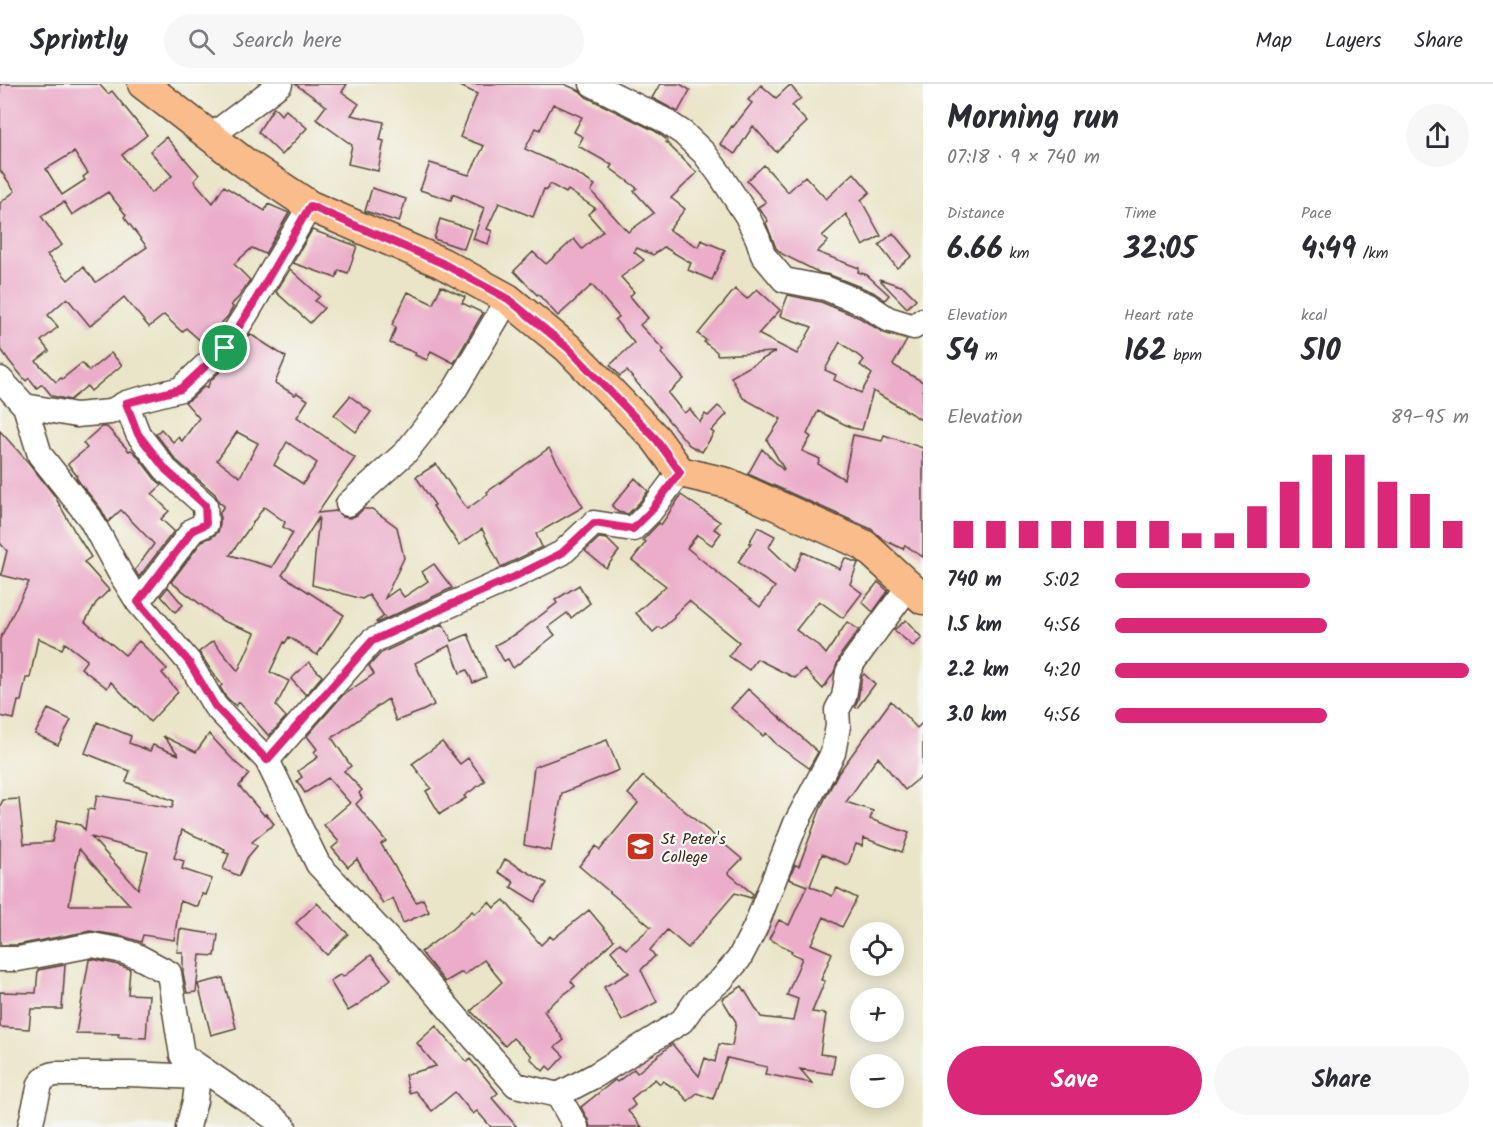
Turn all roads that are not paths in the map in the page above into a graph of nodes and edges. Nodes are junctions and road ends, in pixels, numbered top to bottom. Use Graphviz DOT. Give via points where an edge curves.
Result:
graph roads {
  1 [pos="280,84"];
  2 [pos="592,84"];
  3 [pos="155,89"];
  4 [pos="210,136"];
  5 [pos="310,206"];
  6 [pos="508,299"];
  7 [pos="923,320"];
  8 [pos="0,379"];
  9 [pos="126,403"];
  10 [pos="25,406"];
  11 [pos="680,472"];
  12 [pos="348,504"];
  13 [pos="916,592"];
  14 [pos="138,602"];
  15 [pos="267,760"];
  16 [pos="0,959"];
  17 [pos="182,1055"];
  18 [pos="198,1077"];
  19 [pos="558,1095"];
  20 [pos="30,1127"];
  21 [pos="188,1127"];
  22 [pos="284,1127"];
  23 [pos="576,1127"];
  1 -- 4 [label="street"];
  2 -- 7 [label="street" via="662,119 704,153 747,216 763,255 784,280 825,288 867,305 888,319 914,327"];
  3 -- 4 [label="main road"];
  4 -- 5 [label="main road"];
  5 -- 6 [label="main road" via="442,263"];
  5 -- 9 [label="street" via="225,348 181,389"];
  6 -- 11 [label="main road" via="568,348 656,439"];
  6 -- 12 [label="street" via="454,391 406,452"];
  8 -- 10 [label="street"];
  9 -- 10 [label="street" via="110,412 76,415"];
  9 -- 14 [label="street" via="138,434 166,470 205,505 206,524 193,530"];
  10 -- 14 [label="street" via="40,455 90,518"];
  11 -- 13 [label="main road" via="727,483 864,545"];
  11 -- 15 [label="street" via="633,529 594,523 562,553 372,641"];
  13 -- 19 [label="street" via="848,672 844,697 837,710 833,753 795,823 739,959 697,1000 682,1021"];
  14 -- 15 [label="street" via="189,662 215,706"];
  15 -- 19 [label="street" via="318,864 516,1085"];
  16 -- 17 [label="street" via="92,945 137,957 169,974"];
  17 -- 18 [label="street"];
  17 -- 22 [label="street"];
  18 -- 20 [label="street" via="54,1074 40,1084"];
  18 -- 21 [label="street"];
  19 -- 23 [label="street"];
}
